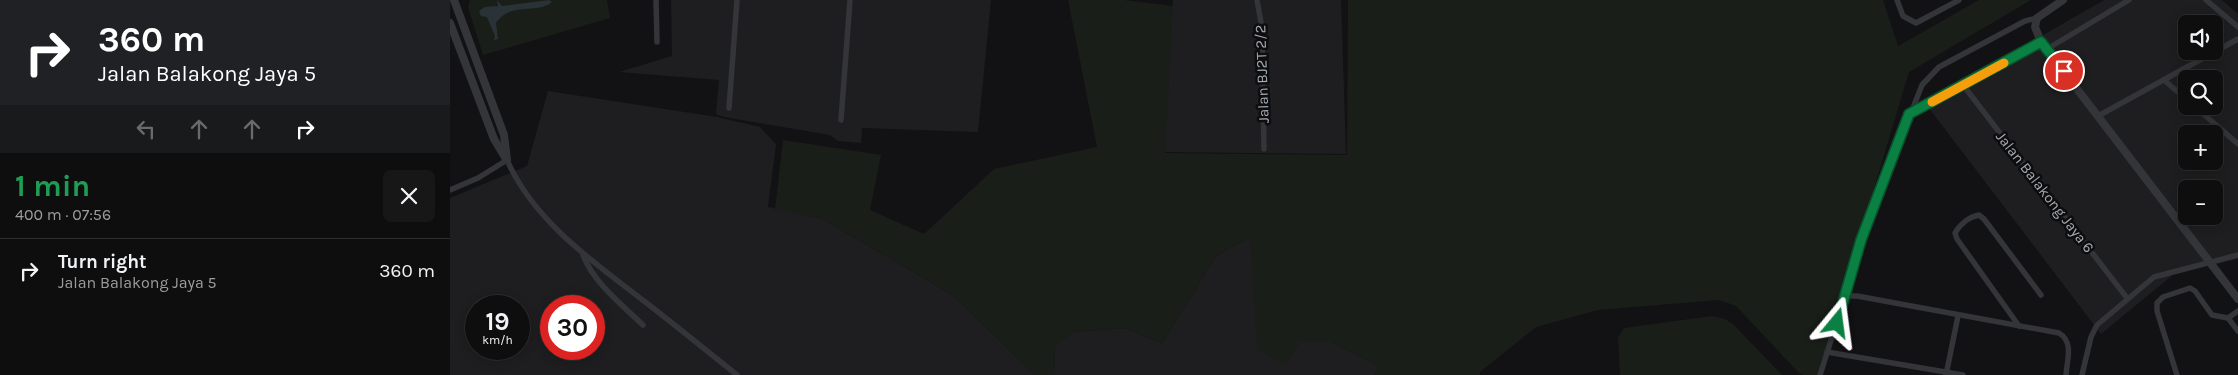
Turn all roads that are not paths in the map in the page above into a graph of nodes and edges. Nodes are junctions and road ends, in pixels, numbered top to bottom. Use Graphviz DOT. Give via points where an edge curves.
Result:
graph roads {
  1 [pos="454,0"];
  2 [pos="656,0"];
  3 [pos="737,0"];
  4 [pos="850,0"];
  5 [pos="1257,0"];
  6 [pos="1897,0"];
  7 [pos="1959,0"];
  8 [pos="2062,0"];
  9 [pos="2129,0"];
  10 [pos="2206,0"];
  11 [pos="2037,18"];
  12 [pos="450,23"];
  13 [pos="2238,26"];
  14 [pos="2238,39"];
  15 [pos="657,42"];
  16 [pos="2044,45"];
  17 [pos="2164,80"];
  18 [pos="1963,85"];
  19 [pos="2178,92"];
  20 [pos="729,108"];
  21 [pos="1909,114"];
  22 [pos="2204,115"];
  23 [pos="2098,116"];
  24 [pos="841,120"];
  25 [pos="2238,144"];
  26 [pos="1264,149"];
  27 [pos="507,160"];
  28 [pos="450,190"];
  29 [pos="583,254"];
  30 [pos="2238,255"];
  31 [pos="2211,263"];
  32 [pos="2041,295"];
  33 [pos="1844,296"];
  34 [pos="2127,298"];
  35 [pos="2238,299"];
  36 [pos="2238,311"];
  37 [pos="1958,316"];
  38 [pos="2228,318"];
  39 [pos="643,325"];
  40 [pos="2019,326"];
  41 [pos="2238,331"];
  42 [pos="1827,352"];
  43 [pos="1947,374"];
  44 [pos="737,375"];
  45 [pos="1820,375"];
  46 [pos="1963,375"];
  47 [pos="2066,375"];
  48 [pos="2082,375"];
  49 [pos="2177,375"];
  1 -- 27 [label="street" via="504,135"];
  2 -- 15 [label="street"];
  3 -- 20 [label="street"];
  4 -- 24 [label="street"];
  5 -- 26 [label="street, Jalan BJ2T 2/2" via="1262,28"];
  6 -- 7 [label="street" via="1904,16 1916,23"];
  8 -- 11 [label="street"];
  9 -- 16 [label="street"];
  10 -- 13 [label="street"];
  11 -- 16 [label="street" via="2035,27"];
  11 -- 21 [label="street" via="2025,21 1939,67 1922,85"];
  12 -- 27 [label="street" via="494,138"];
  14 -- 17 [label="street"];
  16 -- 18 [label="street"];
  16 -- 23 [label="street"];
  17 -- 19 [label="street"];
  17 -- 23 [label="street"];
  18 -- 21 [label="street"];
  18 -- 34 [label="street, Jalan Balakong Jaya 6"];
  21 -- 33 [label="street" via="1861,240"];
  22 -- 25 [label="street"];
  23 -- 31 [label="street"];
  27 -- 28 [label="street"];
  27 -- 29 [label="street" via="515,178 534,204"];
  29 -- 39 [label="street" via="601,283"];
  29 -- 44 [label="street"];
  30 -- 31 [label="street"];
  31 -- 34 [label="street" via="2154,277"];
  31 -- 35 [label="street"];
  32 -- 40 [label="street" via="1984,219 1979,215 1973,216 1958,227 1957,239"];
  33 -- 37 [label="street"];
  33 -- 42 [label="street"];
  34 -- 48 [label="street" via="2098,325 2084,357"];
  36 -- 38 [label="street"];
  37 -- 40 [label="street"];
  37 -- 43 [label="street"];
  38 -- 41 [label="street"];
  38 -- 49 [label="street" via="2212,315 2190,288 2163,297 2157,303"];
  40 -- 47 [label="street" via="2066,337"];
  42 -- 43 [label="street"];
  42 -- 45 [label="street"];
  43 -- 46 [label="street"];
}
